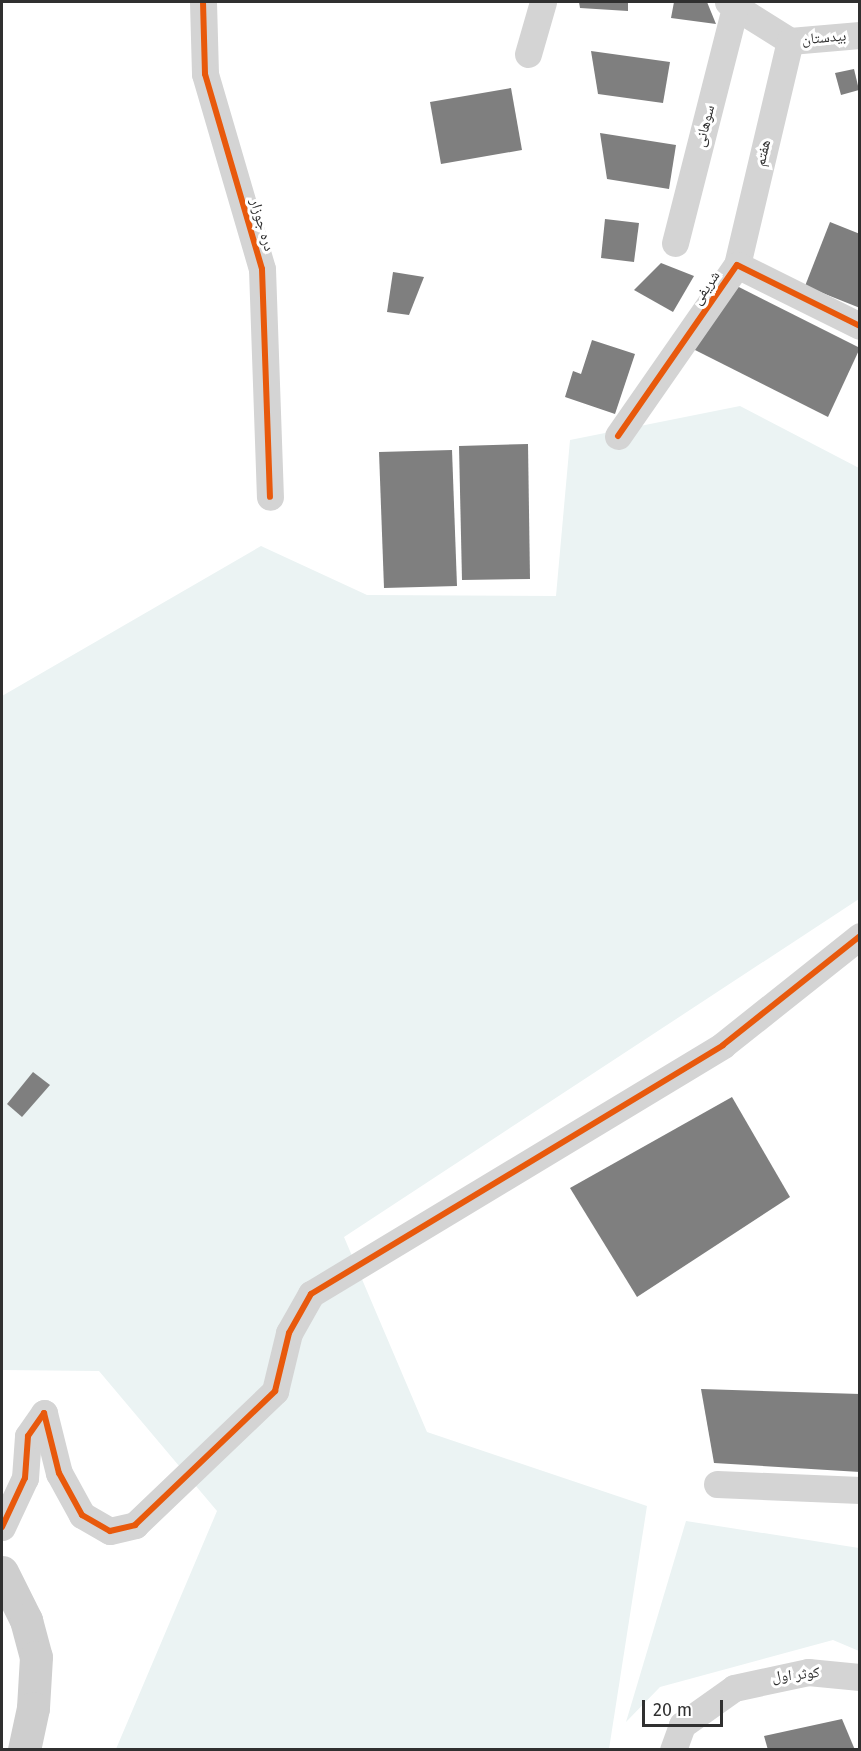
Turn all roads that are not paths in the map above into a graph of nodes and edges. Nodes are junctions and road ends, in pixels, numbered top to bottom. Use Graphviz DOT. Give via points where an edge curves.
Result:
graph roads {
  1 [pos="203,2"];
  2 [pos="543,2"];
  3 [pos="732,5"];
  4 [pos="860,35"];
  5 [pos="790,41"];
  6 [pos="528,54"];
  7 [pos="675,243"];
  8 [pos="736,265"];
  9 [pos="860,326"];
  10 [pos="618,436"];
  11 [pos="270,497"];
  12 [pos="860,936"];
  13 [pos="717,1484"];
  14 [pos="860,1490"];
  15 [pos="2,1527"];
  16 [pos="2,1572"];
  17 [pos="850,1675"];
  18 [pos="24,1749"];
  19 [pos="673,1749"];
  1 -- 11 [label="street, دره جوزار" via="205,74 262,269"];
  2 -- 6 [label="street"];
  3 -- 5 [label="street, بیدستان"];
  3 -- 7 [label="street, سوهانی"];
  4 -- 5 [label="street, بیدستان"];
  5 -- 8 [label="street, هفتم"];
  8 -- 9 [label="street, شریفی"];
  8 -- 10 [label="street, شریفی"];
  12 -- 15 [label="street" via="723,1045 311,1294 289,1333 276,1391 135,1525 110,1531 82,1515 60,1473 44,1413 28,1436 25,1478"];
  13 -- 14 [label="street"];
  16 -- 18 [label="main road" via="26,1620 36,1657 33,1708"];
  17 -- 19 [label="street, کوثر اول" via="779,1675 734,1688 682,1725"];
}
